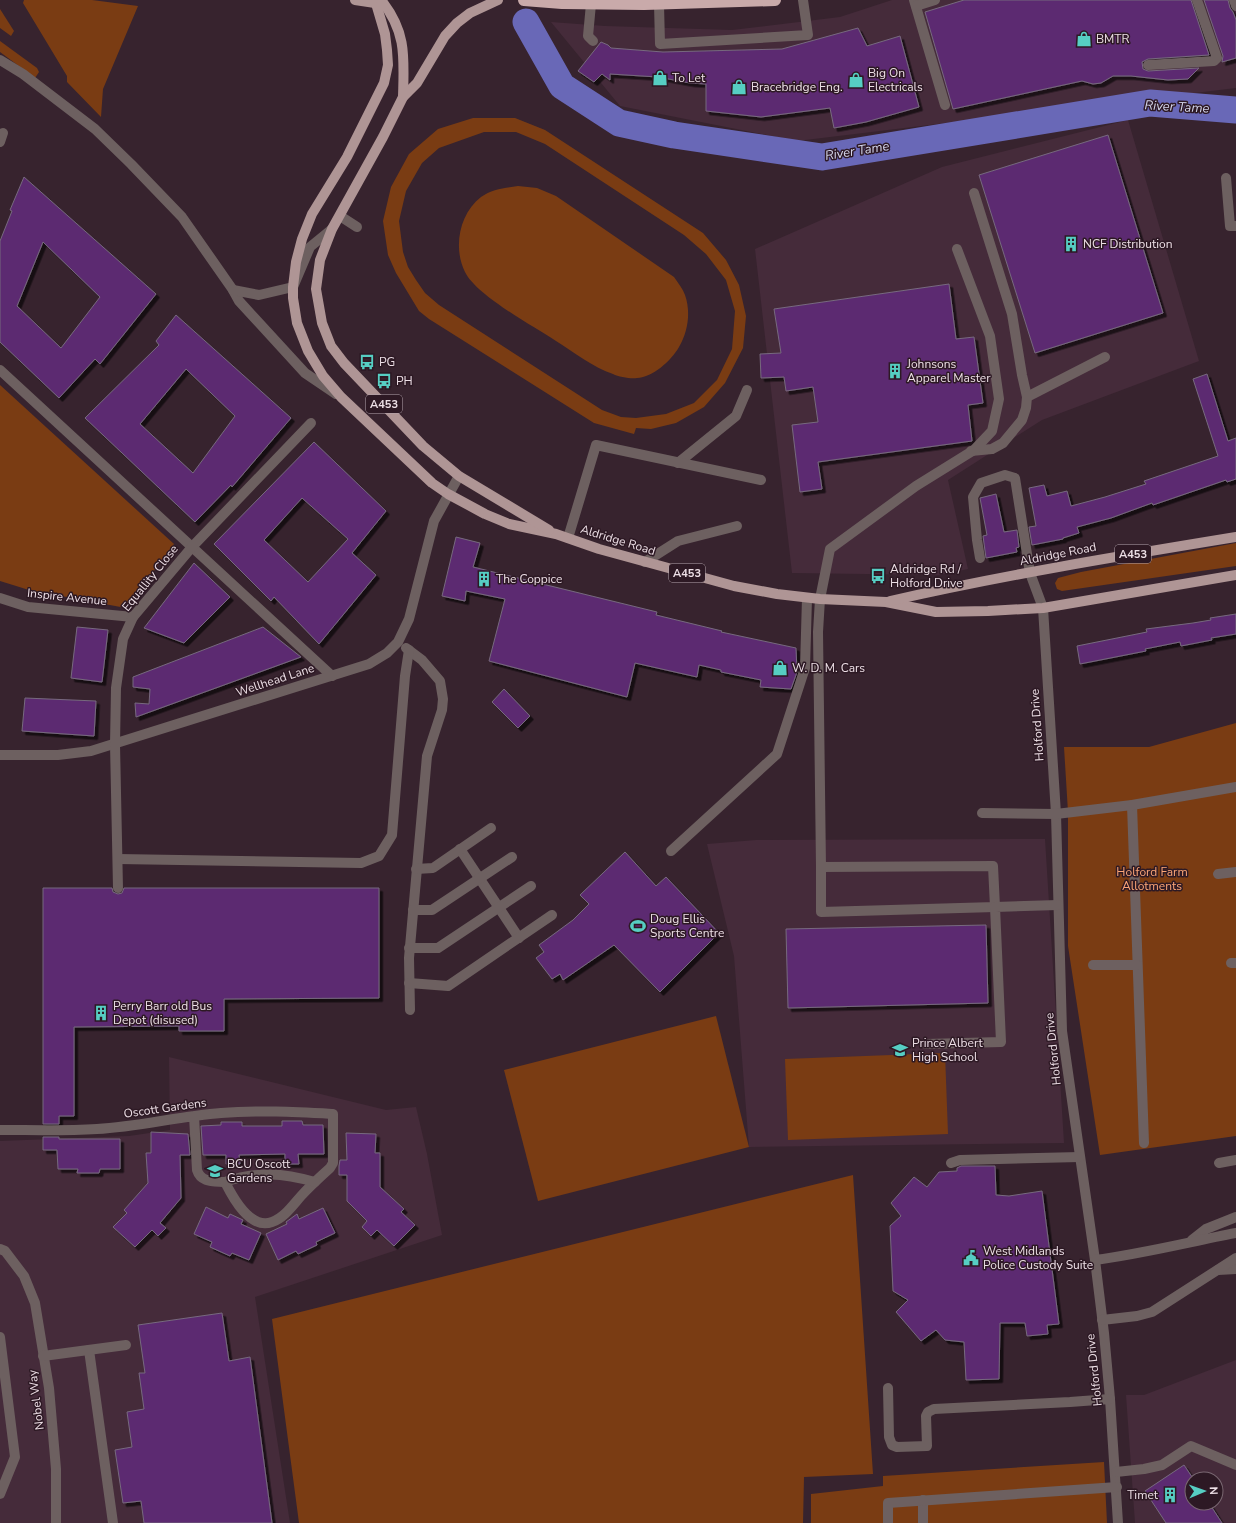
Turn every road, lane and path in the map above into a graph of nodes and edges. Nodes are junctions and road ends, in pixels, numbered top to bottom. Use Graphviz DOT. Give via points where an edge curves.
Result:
graph roads {
  1 [pos="355,0"];
  2 [pos="498,0"];
  3 [pos="524,0"];
  4 [pos="775,0"];
  5 [pos="803,0"];
  6 [pos="936,0"];
  7 [pos="1198,0"];
  8 [pos="1234,0"];
  9 [pos="377,1"];
  10 [pos="915,3"];
  11 [pos="591,4"];
  12 [pos="659,4"];
  13 [pos="1236,6"];
  14 [pos="593,41"];
  15 [pos="0,60"];
  16 [pos="1148,66"];
  17 [pos="404,97"];
  18 [pos="945,105"];
  19 [pos="1226,178"];
  20 [pos="974,193"];
  21 [pos="340,216"];
  22 [pos="1236,226"];
  23 [pos="357,227"];
  24 [pos="332,229"];
  25 [pos="957,249"];
  26 [pos="293,288"];
  27 [pos="233,290"];
  28 [pos="1105,357"];
  29 [pos="0,370"];
  30 [pos="748,390"];
  31 [pos="341,397"];
  32 [pos="1027,397"];
  33 [pos="311,423"];
  34 [pos="971,451"];
  35 [pos="678,463"];
  36 [pos="459,476"];
  37 [pos="762,480"];
  38 [pos="448,494"];
  39 [pos="737,526"];
  40 [pos="556,534"];
  41 [pos="1236,537"];
  42 [pos="568,538"];
  43 [pos="192,546"];
  44 [pos="980,558"];
  45 [pos="645,562"];
  46 [pos="1030,572"];
  47 [pos="1236,576"];
  48 [pos="0,598"];
  49 [pos="806,598"];
  50 [pos="820,599"];
  51 [pos="886,602"];
  52 [pos="1043,608"];
  53 [pos="133,617"];
  54 [pos="398,642"];
  55 [pos="409,650"];
  56 [pos="332,676"];
  57 [pos="115,744"];
  58 [pos="0,755"];
  59 [pos="1236,787"];
  60 [pos="1132,805"];
  61 [pos="982,814"];
  62 [pos="1056,814"];
  63 [pos="492,828"];
  64 [pos="695,828"];
  65 [pos="460,850"];
  66 [pos="512,857"];
  67 [pos="118,859"];
  68 [pos="821,867"];
  69 [pos="416,869"];
  70 [pos="1236,872"];
  71 [pos="1218,874"];
  72 [pos="479,878"];
  73 [pos="531,886"];
  74 [pos="118,888"];
  75 [pos="1058,905"];
  76 [pos="995,907"];
  77 [pos="499,908"];
  78 [pos="413,910"];
  79 [pos="552,915"];
  80 [pos="520,938"];
  81 [pos="410,948"];
  82 [pos="1093,965"];
  83 [pos="1137,965"];
  84 [pos="410,983"];
  85 [pos="410,1010"];
  86 [pos="926,1044"];
  87 [pos="194,1116"];
  88 [pos="0,1130"];
  89 [pos="1144,1143"];
  90 [pos="1080,1157"];
  91 [pos="1236,1160"];
  92 [pos="952,1163"];
  93 [pos="1218,1163"];
  94 [pos="225,1182"];
  95 [pos="315,1182"];
  96 [pos="1236,1217"];
  97 [pos="1236,1233"];
  98 [pos="1190,1241"];
  99 [pos="0,1249"];
  100 [pos="1236,1258"];
  101 [pos="1095,1260"];
  102 [pos="1236,1269"];
  103 [pos="1216,1270"];
  104 [pos="1102,1320"];
  105 [pos="0,1337"];
  106 [pos="126,1345"];
  107 [pos="89,1350"];
  108 [pos="43,1356"];
  109 [pos="5,1376"];
  110 [pos="888,1388"];
  111 [pos="0,1390"];
  112 [pos="1110,1398"];
  113 [pos="1236,1465"];
  114 [pos="1116,1472"];
  115 [pos="1117,1487"];
  116 [pos="0,1494"];
  117 [pos="923,1500"];
  118 [pos="56,1523"];
  119 [pos="113,1523"];
  120 [pos="888,1523"];
  121 [pos="923,1523"];
  122 [pos="1118,1523"];
  1 -- 9 [label="main road"];
  2 -- 17 [label="main road" via="470,13 457,23 445,36 417,83"];
  3 -- 11 [label="highway"];
  4 -- 12 [label="highway"];
  5 -- 12 [label="street" via="808,35 660,44"];
  6 -- 10 [label="street"];
  7 -- 16 [label="street" via="1217,58 1214,62"];
  8 -- 13 [label="street"];
  9 -- 17 [label="main road" via="391,12 400,33 404,49"];
  9 -- 26 [label="main road, Aldridge Road" via="386,34 388,65 384,83 347,157 312,214 296,262"];
  10 -- 18 [label="street"];
  11 -- 12 [label="highway"];
  11 -- 14 [label="street" via="588,36"];
  15 -- 27 [label="street" via="95,129 131,164 182,217"];
  17 -- 21 [label="main road, Aldridge Road"];
  19 -- 22 [label="street" via="1230,226"];
  20 -- 32 [label="street" via="1012,314"];
  21 -- 23 [label="street"];
  21 -- 24 [label="main road, Aldridge Road"];
  24 -- 26 [label="street" via="310,246"];
  24 -- 36 [label="main road, Aldridge Road / A453" via="320,260 316,289 322,323 331,346 423,446"];
  25 -- 34 [label="street" via="990,336 999,399 992,431"];
  26 -- 27 [label="street" via="259,294"];
  26 -- 31 [label="main road, Aldridge Road" via="297,323 308,351 323,376"];
  27 -- 31 [label="street" via="238,301 305,373"];
  28 -- 32 [label="street"];
  29 -- 43 [label="street"];
  30 -- 35 [label="street" via="736,416"];
  31 -- 38 [label="main road, Aldridge Road / A453" via="432,483"];
  32 -- 34 [label="street" via="1022,420 1003,443 992,449"];
  33 -- 43 [label="street, Equallity Close"];
  34 -- 50 [label="street" via="916,486 830,549"];
  35 -- 37 [label="street"];
  35 -- 42 [label="street" via="596,445"];
  36 -- 38 [label="street"];
  36 -- 40 [label="main road, Aldridge Road / A453"];
  38 -- 40 [label="main road, Aldridge Road / A453" via="498,520"];
  38 -- 54 [label="street, Wellhead Lane" via="434,521 409,619"];
  39 -- 45 [label="street" via="678,541"];
  40 -- 42 [label="main road, Aldridge Road / A453"];
  41 -- 46 [label="main road, Aldridge Road / A453"];
  42 -- 45 [label="main road, Aldridge Road / A453"];
  43 -- 53 [label="street, Equallity Close"];
  43 -- 56 [label="street"];
  44 -- 46 [label="street, Holford Drive" via="973,497 981,483 1005,475 1015,478"];
  45 -- 49 [label="main road, Aldridge Road / A453" via="734,586"];
  46 -- 51 [label="main road, Aldridge Road / A453"];
  46 -- 52 [label="street, Holford Drive"];
  47 -- 52 [label="main road, Aldridge Road / A453"];
  48 -- 53 [label="street, Inspire Avenue" via="28,607"];
  49 -- 50 [label="main road, Aldridge Road / A453"];
  49 -- 64 [label="street" via="805,668 777,754 671,851"];
  50 -- 51 [label="main road, Aldridge Road / A453"];
  50 -- 68 [label="street" via="818,662"];
  51 -- 52 [label="main road, Aldridge Road / A453" via="936,612"];
  52 -- 62 [label="street, Holford Drive"];
  53 -- 57 [label="street, Equallity Close" via="123,639 116,688"];
  54 -- 55 [label="street"];
  54 -- 56 [label="street, Wellhead Lane" via="370,664"];
  55 -- 67 [label="street" via="392,836 379,856 361,863"];
  55 -- 69 [label="street" via="422,660 440,681 443,700 427,756"];
  56 -- 57 [label="street, Wellhead Lane"];
  57 -- 58 [label="street, Wellhead Lane" via="91,751 58,755"];
  57 -- 67 [label="street, Equallity Close"];
  59 -- 60 [label="street"];
  60 -- 62 [label="street"];
  60 -- 83 [label="street"];
  61 -- 62 [label="street"];
  62 -- 75 [label="street, Holford Drive"];
  63 -- 65 [label="street"];
  65 -- 69 [label="street" via="433,868"];
  65 -- 72 [label="street"];
  66 -- 72 [label="street"];
  67 -- 74 [label="street, Equallity Close"];
  68 -- 76 [label="street" via="993,866"];
  68 -- 76 [label="street" via="821,912"];
  69 -- 78 [label="street"];
  70 -- 71 [label="street"];
  72 -- 77 [label="street"];
  72 -- 78 [label="street" via="432,910"];
  73 -- 77 [label="street"];
  75 -- 76 [label="street"];
  75 -- 90 [label="street, Holford Drive" via="1062,1031"];
  76 -- 86 [label="street" via="1001,1042"];
  77 -- 80 [label="street"];
  77 -- 81 [label="street" via="438,948"];
  78 -- 81 [label="street"];
  79 -- 80 [label="street"];
  80 -- 84 [label="street" via="448,986"];
  81 -- 84 [label="street"];
  82 -- 83 [label="street"];
  83 -- 89 [label="street"];
  84 -- 85 [label="street"];
  87 -- 88 [label="street, Oscott Gardens" via="98,1129"];
  87 -- 94 [label="street" via="198,1174 205,1180"];
  87 -- 95 [label="street, Oscott Gardens" via="246,1112 333,1114 333,1163"];
  90 -- 92 [label="street" via="960,1160"];
  90 -- 101 [label="street, Holford Drive"];
  91 -- 93 [label="street"];
  94 -- 95 [label="street" via="252,1175 282,1174"];
  94 -- 95 [label="street" via="240,1209 265,1224 282,1216"];
  96 -- 98 [label="street" via="1206,1229"];
  97 -- 98 [label="street"];
  98 -- 101 [label="street"];
  99 -- 108 [label="street, Nobel Way" via="5,1251 24,1276 35,1303"];
  100 -- 103 [label="street"];
  101 -- 104 [label="street, Holford Drive"];
  102 -- 103 [label="street"];
  103 -- 104 [label="street" via="1152,1312"];
  104 -- 112 [label="street, Holford Drive"];
  105 -- 109 [label="street"];
  106 -- 107 [label="street"];
  107 -- 108 [label="street"];
  107 -- 119 [label="street"];
  108 -- 118 [label="street, Nobel Way" via="49,1388 56,1469"];
  109 -- 111 [label="street"];
  109 -- 116 [label="street" via="14,1456"];
  110 -- 112 [label="street" via="889,1437 892,1445 897,1447 926,1446 926,1416 934,1409"];
  112 -- 114 [label="street, Holford Drive"];
  113 -- 114 [label="street" via="1191,1446 1162,1465"];
  114 -- 115 [label="street, Holford Drive"];
  115 -- 117 [label="street"];
  115 -- 122 [label="street, Holford Drive"];
  117 -- 120 [label="street" via="888,1503"];
  117 -- 121 [label="street"];
}
